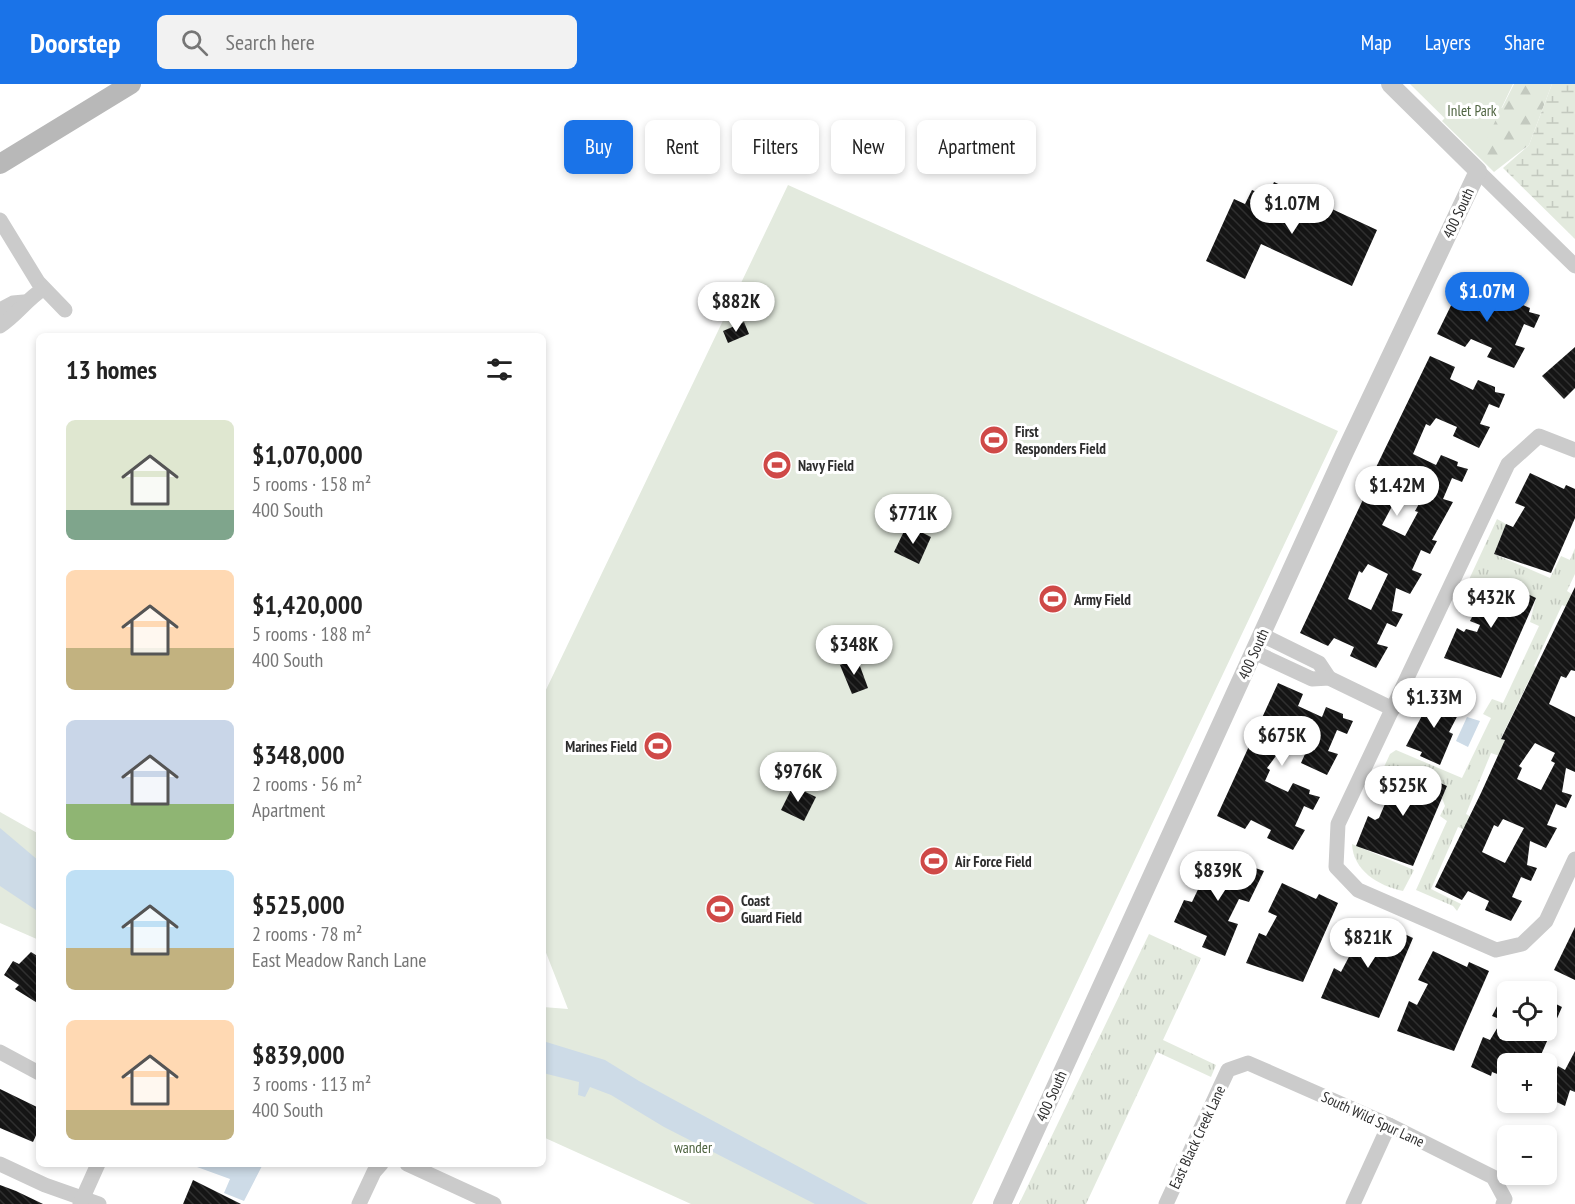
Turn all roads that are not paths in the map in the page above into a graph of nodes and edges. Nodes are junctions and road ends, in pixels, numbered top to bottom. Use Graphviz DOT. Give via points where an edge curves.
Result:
graph roads {
  1 [pos="131,84"];
  2 [pos="1390,84"];
  3 [pos="0,164"];
  4 [pos="1478,171"];
  5 [pos="0,220"];
  6 [pos="1575,266"];
  7 [pos="43,289"];
  8 [pos="24,302"];
  9 [pos="0,310"];
  10 [pos="65,310"];
  11 [pos="0,326"];
  12 [pos="1575,450"];
  13 [pos="1262,635"];
  14 [pos="1254,652"];
  15 [pos="1329,678"];
  16 [pos="1393,709"];
  17 [pos="1575,859"];
  18 [pos="0,1052"];
  19 [pos="1228,1070"];
  20 [pos="36,1071"];
  21 [pos="1389,1125"];
  22 [pos="0,1164"];
  23 [pos="97,1167"];
  24 [pos="378,1167"];
  25 [pos="414,1167"];
  26 [pos="82,1201"];
  27 [pos="1504,1202"];
  28 [pos="99,1204"];
  29 [pos="359,1204"];
  30 [pos="494,1204"];
  31 [pos="1002,1204"];
  32 [pos="1166,1204"];
  33 [pos="1353,1204"];
  1 -- 3 [label="main road"];
  2 -- 4 [label="street"];
  4 -- 6 [label="street"];
  4 -- 13 [label="street, 400 South"];
  5 -- 7 [label="street"];
  7 -- 8 [label="street"];
  7 -- 10 [label="street"];
  8 -- 9 [label="street"];
  8 -- 11 [label="street" via="16,315"];
  12 -- 16 [label="street" via="1539,436 1508,464"];
  13 -- 14 [label="street, 400 South"];
  13 -- 15 [label="street" via="1319,663"];
  14 -- 15 [label="street" via="1312,678"];
  14 -- 31 [label="street, 400 South"];
  15 -- 16 [label="street"];
  16 -- 17 [label="street" via="1338,824 1336,867 1358,890 1496,950 1522,944 1546,921"];
  18 -- 20 [label="street"];
  19 -- 21 [label="street, South Wild Spur Lane" via="1248,1063"];
  19 -- 32 [label="street, East Black Creek Lane"];
  21 -- 27 [label="street, South Wild Spur Lane" via="1492,1177"];
  21 -- 33 [label="street"];
  22 -- 26 [label="street"];
  23 -- 26 [label="street"];
  24 -- 29 [label="street"];
  25 -- 30 [label="street"];
  26 -- 28 [label="street"];
}
